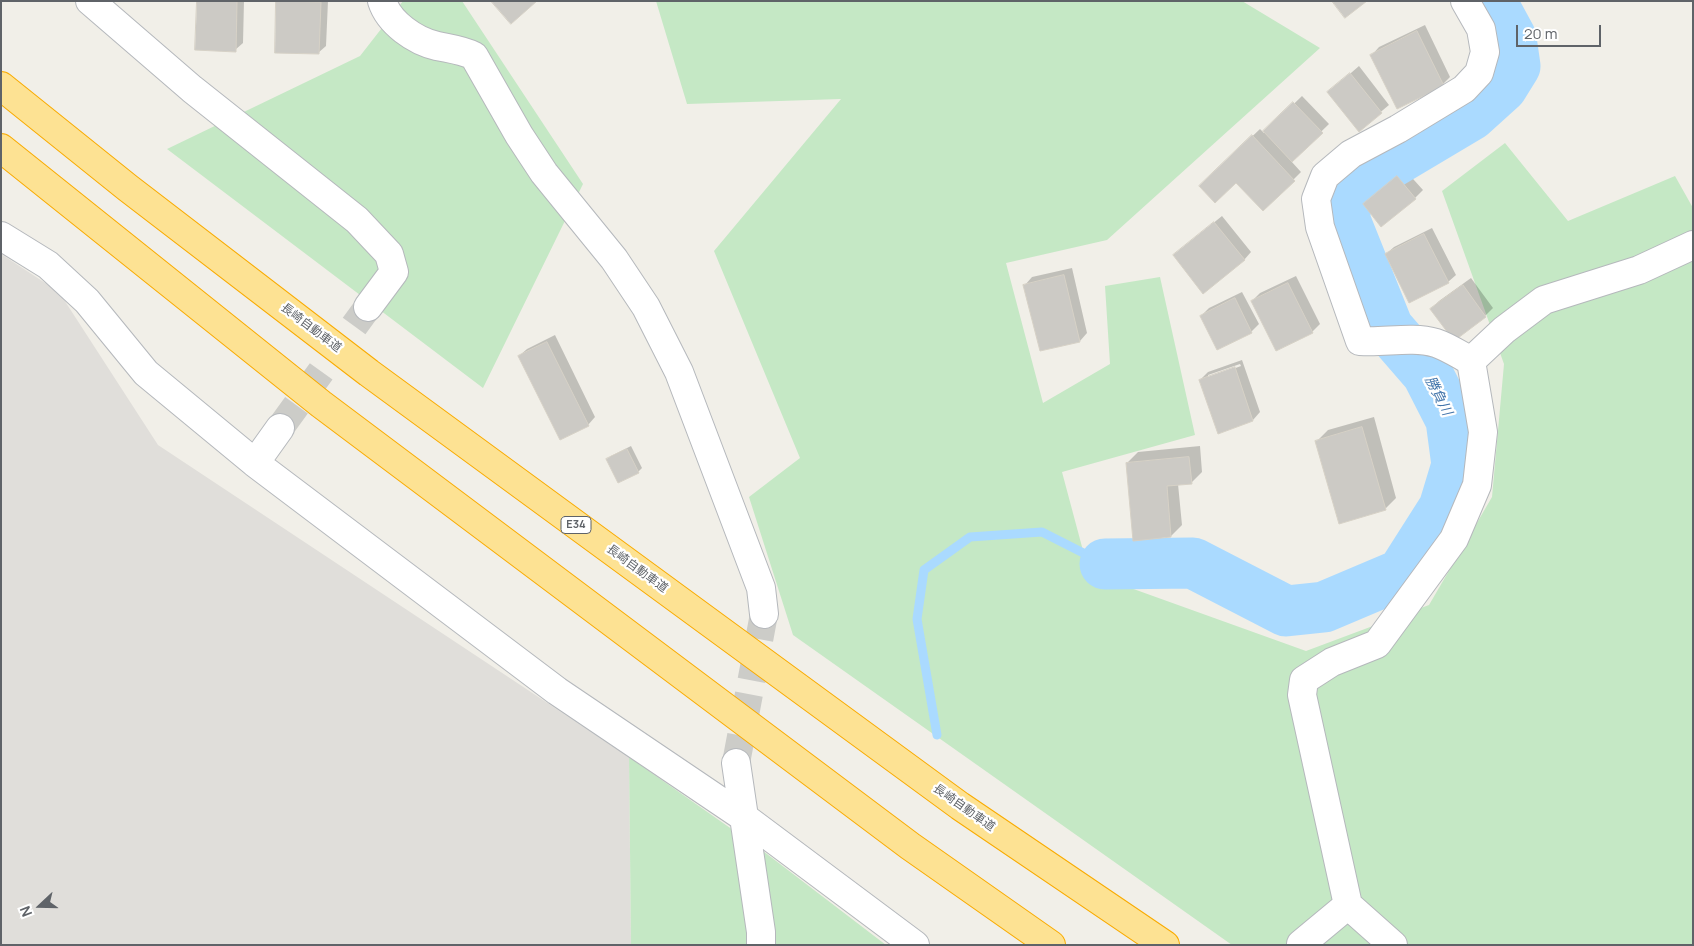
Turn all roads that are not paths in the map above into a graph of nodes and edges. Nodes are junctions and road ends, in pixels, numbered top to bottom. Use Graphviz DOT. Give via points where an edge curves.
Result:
graph roads {
  1 [pos="90,1"];
  2 [pos="382,1"];
  3 [pos="1465,1"];
  4 [pos="1,86"];
  5 [pos="1,148"];
  6 [pos="1,236"];
  7 [pos="1693,245"];
  8 [pos="368,307"];
  9 [pos="1472,361"];
  10 [pos="280,428"];
  11 [pos="255,463"];
  12 [pos="764,614"];
  13 [pos="736,763"];
  14 [pos="745,818"];
  15 [pos="1348,905"];
  16 [pos="1301,944"];
  17 [pos="761,945"];
  18 [pos="915,945"];
  19 [pos="1051,945"];
  20 [pos="1165,945"];
  21 [pos="1393,945"];
  1 -- 8 [label="street" via="192,89 357,220 389,254 394,272"];
  2 -- 12 [label="street" via="398,26 435,45 463,50 474,56 544,173 614,259 646,307 679,372 761,588"];
  3 -- 9 [label="street" via="1481,30 1485,52 1479,73 1464,89 1398,130 1351,154 1325,176 1316,199 1320,227 1360,341 1436,343"];
  4 -- 20 [label="highway, 長崎自動車道 / E34" via="128,188 370,373 960,806"];
  5 -- 19 [label="highway" via="321,404 910,846"];
  6 -- 11 [label="street" via="48,265 87,301 146,373"];
  7 -- 9 [label="street" via="1639,270 1544,300 1504,330"];
  9 -- 15 [label="street" via="1483,432 1478,485 1454,539 1377,644 1332,662 1304,680 1302,694"];
  10 -- 11 [label="street"];
  11 -- 14 [label="street" via="557,691"];
  13 -- 14 [label="street"];
  14 -- 17 [label="street"];
  14 -- 18 [label="street"];
  15 -- 16 [label="street"];
  15 -- 21 [label="street"];
}
